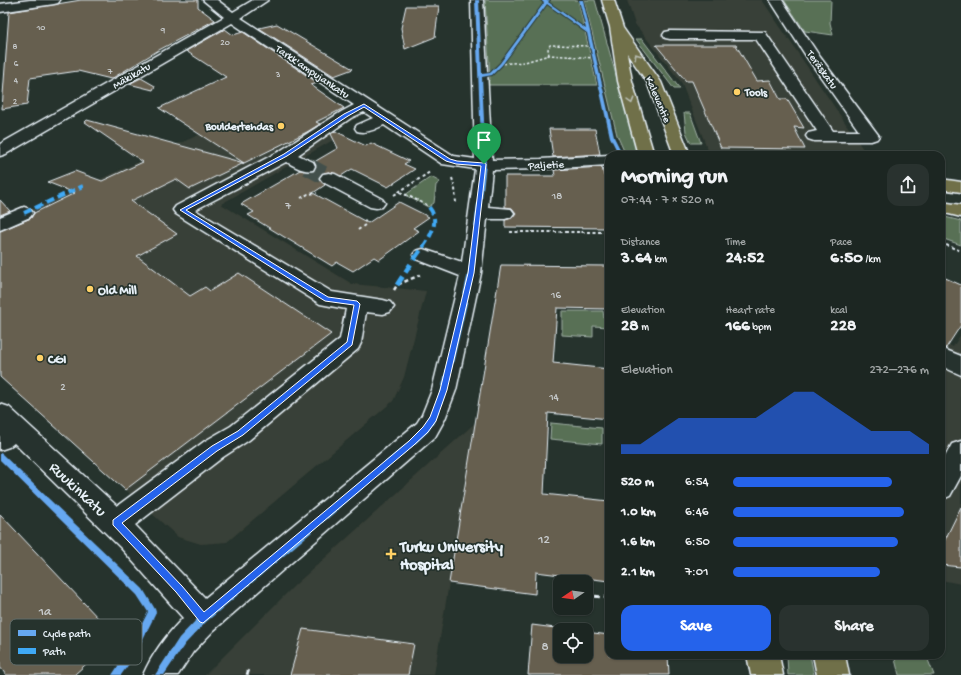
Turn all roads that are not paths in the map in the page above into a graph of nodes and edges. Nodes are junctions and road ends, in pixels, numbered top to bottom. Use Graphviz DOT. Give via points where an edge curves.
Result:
graph roads {
  1 [pos="54,0"];
  2 [pos="209,0"];
  3 [pos="262,0"];
  4 [pos="477,0"];
  5 [pos="608,0"];
  6 [pos="776,0"];
  7 [pos="0,8"];
  8 [pos="232,18"];
  9 [pos="616,27"];
  10 [pos="670,35"];
  11 [pos="776,59"];
  12 [pos="815,59"];
  13 [pos="364,106"];
  14 [pos="384,119"];
  15 [pos="363,128"];
  16 [pos="812,136"];
  17 [pos="828,136"];
  18 [pos="0,150"];
  19 [pos="645,151"];
  20 [pos="680,151"];
  21 [pos="286,155"];
  22 [pos="605,160"];
  23 [pos="484,164"];
  24 [pos="307,166"];
  25 [pos="329,178"];
  26 [pos="945,185"];
  27 [pos="961,188"];
  28 [pos="376,203"];
  29 [pos="945,208"];
  30 [pos="467,210"];
  31 [pos="961,210"];
  32 [pos="24,213"];
  33 [pos="505,213"];
  34 [pos="0,224"];
  35 [pos="423,255"];
  36 [pos="471,273"];
  37 [pos="357,304"];
  38 [pos="383,307"];
  39 [pos="945,358"];
  40 [pos="961,366"];
  41 [pos="5,427"];
  42 [pos="961,452"];
  43 [pos="945,481"];
  44 [pos="116,523"];
  45 [pos="203,619"];
  46 [pos="764,659"];
  47 [pos="830,659"];
  48 [pos="159,675"];
  49 [pos="767,675"];
  50 [pos="833,675"];
  1 -- 7 [label="street"];
  2 -- 8 [label="street, Tarkk'ampujankatu"];
  3 -- 8 [label="street, Mäkikatu"];
  4 -- 23 [label="street"];
  5 -- 9 [label="main road, Kalevantie"];
  6 -- 12 [label="street, Teräskatu"];
  8 -- 13 [label="street, Tarkk'ampujankatu"];
  8 -- 18 [label="street, Mäkikatu"];
  9 -- 19 [label="main road, Kalevantie, one-way" via="625,81"];
  20 -- 9 [label="main road, Kalevantie, one-way" via="654,82"];
  10 -- 11 [label="street" via="760,35"];
  11 -- 12 [label="street"];
  11 -- 17 [label="street"];
  12 -- 17 [label="street, Teräskatu" via="871,136"];
  13 -- 14 [label="street, Tarkk'ampujankatu"];
  13 -- 21 [label="street"];
  14 -- 15 [label="street"];
  14 -- 23 [label="street, Tarkk'ampujankatu" via="448,160 456,163"];
  16 -- 17 [label="street"];
  21 -- 24 [label="street"];
  21 -- 37 [label="street" via="182,210 327,299"];
  22 -- 23 [label="street, Paljetie" via="538,165"];
  23 -- 30 [label="street"];
  25 -- 28 [label="street"];
  26 -- 27 [label="main road"];
  29 -- 31 [label="main road"];
  30 -- 33 [label="street"];
  30 -- 36 [label="street"];
  32 -- 34 [label="street"];
  35 -- 36 [label="street"];
  36 -- 45 [label="street" via="444,390 426,430"];
  37 -- 38 [label="street"];
  37 -- 44 [label="street" via="350,343 240,433 214,449"];
  39 -- 40 [label="street"];
  41 -- 44 [label="street, Ruukinkatu"];
  42 -- 43 [label="street"];
  44 -- 45 [label="street, Ruukinkatu" via="179,589"];
  45 -- 48 [label="street" via="182,641"];
  46 -- 49 [label="main road"];
  47 -- 50 [label="main road"];
}
